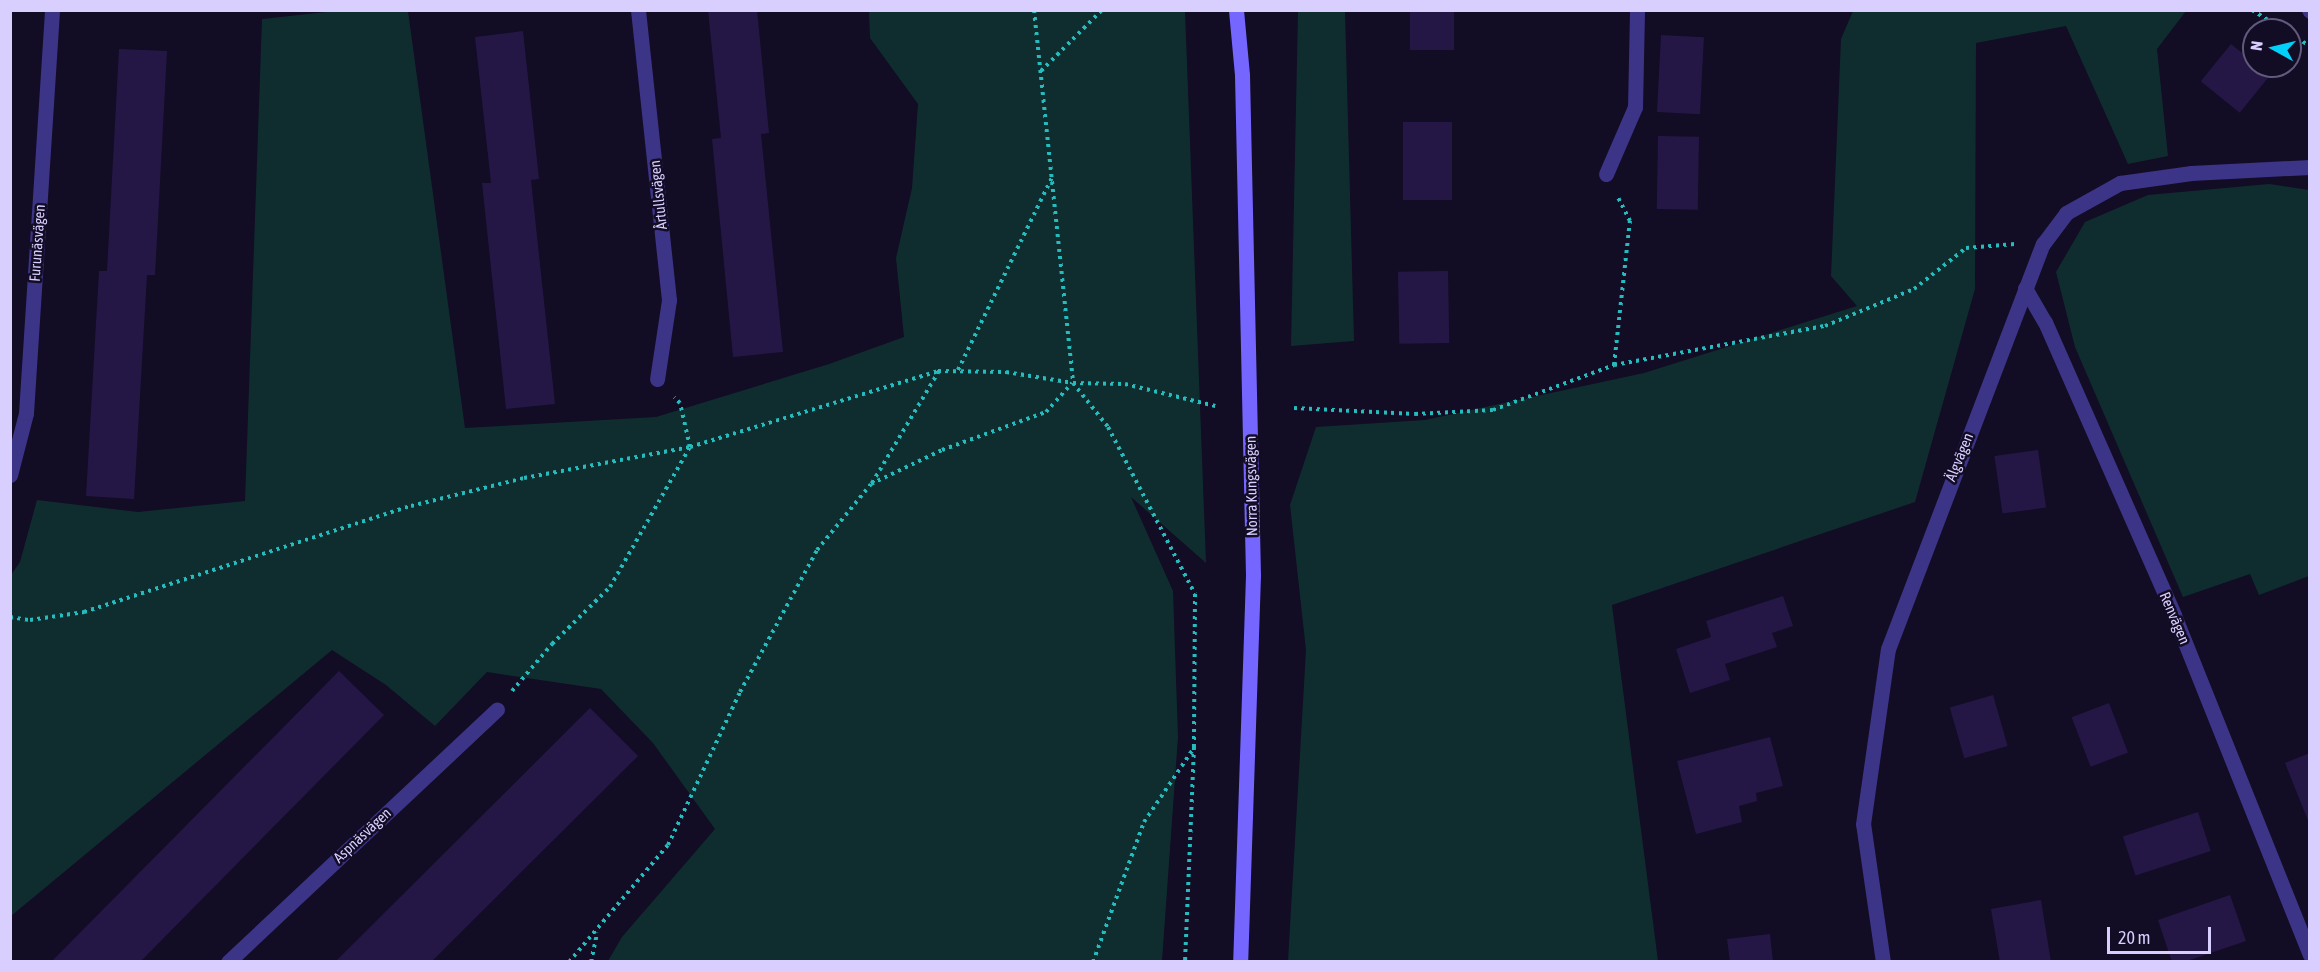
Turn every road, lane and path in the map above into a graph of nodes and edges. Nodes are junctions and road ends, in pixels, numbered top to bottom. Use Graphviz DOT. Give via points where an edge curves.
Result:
graph roads {
  1 [pos="52,10"];
  2 [pos="638,10"];
  3 [pos="1035,10"];
  4 [pos="1102,10"];
  5 [pos="1236,10"];
  6 [pos="1637,10"];
  7 [pos="2252,10"];
  8 [pos="2265,18"];
  9 [pos="1040,71"];
  10 [pos="2310,167"];
  11 [pos="1606,174"];
  12 [pos="1053,176"];
  13 [pos="2043,244"];
  14 [pos="2025,288"];
  15 [pos="1614,365"];
  16 [pos="958,370"];
  17 [pos="938,371"];
  18 [pos="657,379"];
  19 [pos="1073,382"];
  20 [pos="1215,405"];
  21 [pos="1294,408"];
  22 [pos="690,447"];
  23 [pos="10,475"];
  24 [pos="871,484"];
  25 [pos="10,617"];
  26 [pos="497,709"];
  27 [pos="1194,747"];
  28 [pos="597,931"];
  29 [pos="2310,955"];
  30 [pos="228,962"];
  31 [pos="569,962"];
  32 [pos="591,962"];
  33 [pos="1093,962"];
  34 [pos="1185,962"];
  35 [pos="1240,962"];
  36 [pos="1883,962"];
  1 -- 23 [label="street, Furunäsvägen" via="26,412"];
  2 -- 18 [label="street, Årtullsvägen" via="669,300"];
  3 -- 9 [label="path"];
  4 -- 9 [label="path"];
  5 -- 35 [label="main road, Norra Kungsvägen" via="1242,75 1253,575"];
  6 -- 11 [label="street" via="1635,107"];
  7 -- 8 [label="path"];
  9 -- 12 [label="path"];
  10 -- 13 [label="street, Älgvägen" via="2191,173 2120,183 2066,213"];
  11 -- 15 [label="path" via="1630,221"];
  12 -- 16 [label="path"];
  12 -- 19 [label="path"];
  13 -- 14 [label="street, Älgvägen"];
  13 -- 15 [label="path" via="1966,248 1914,289 1825,326"];
  14 -- 29 [label="street, Renvägen" via="2045,322 2174,615"];
  14 -- 36 [label="street, Älgvägen" via="1888,649 1863,824"];
  15 -- 21 [label="path" via="1493,410 1415,414"];
  16 -- 17 [label="path"];
  16 -- 19 [label="path"];
  17 -- 22 [label="path"];
  17 -- 24 [label="path"];
  18 -- 22 [label="path" via="680,403"];
  19 -- 20 [label="path" via="1125,384"];
  19 -- 24 [label="path" via="1046,412 942,450"];
  19 -- 27 [label="path" via="1108,427 1195,594"];
  22 -- 25 [label="path" via="525,478 411,506 84,612 30,621"];
  22 -- 26 [label="path" via="610,587 552,644"];
  24 -- 28 [label="path" via="816,550 740,692 668,845"];
  26 -- 30 [label="street, Aspnäsvägen"];
  27 -- 33 [label="path" via="1144,822"];
  27 -- 34 [label="path"];
  28 -- 31 [label="path"];
  28 -- 32 [label="path"];
}
